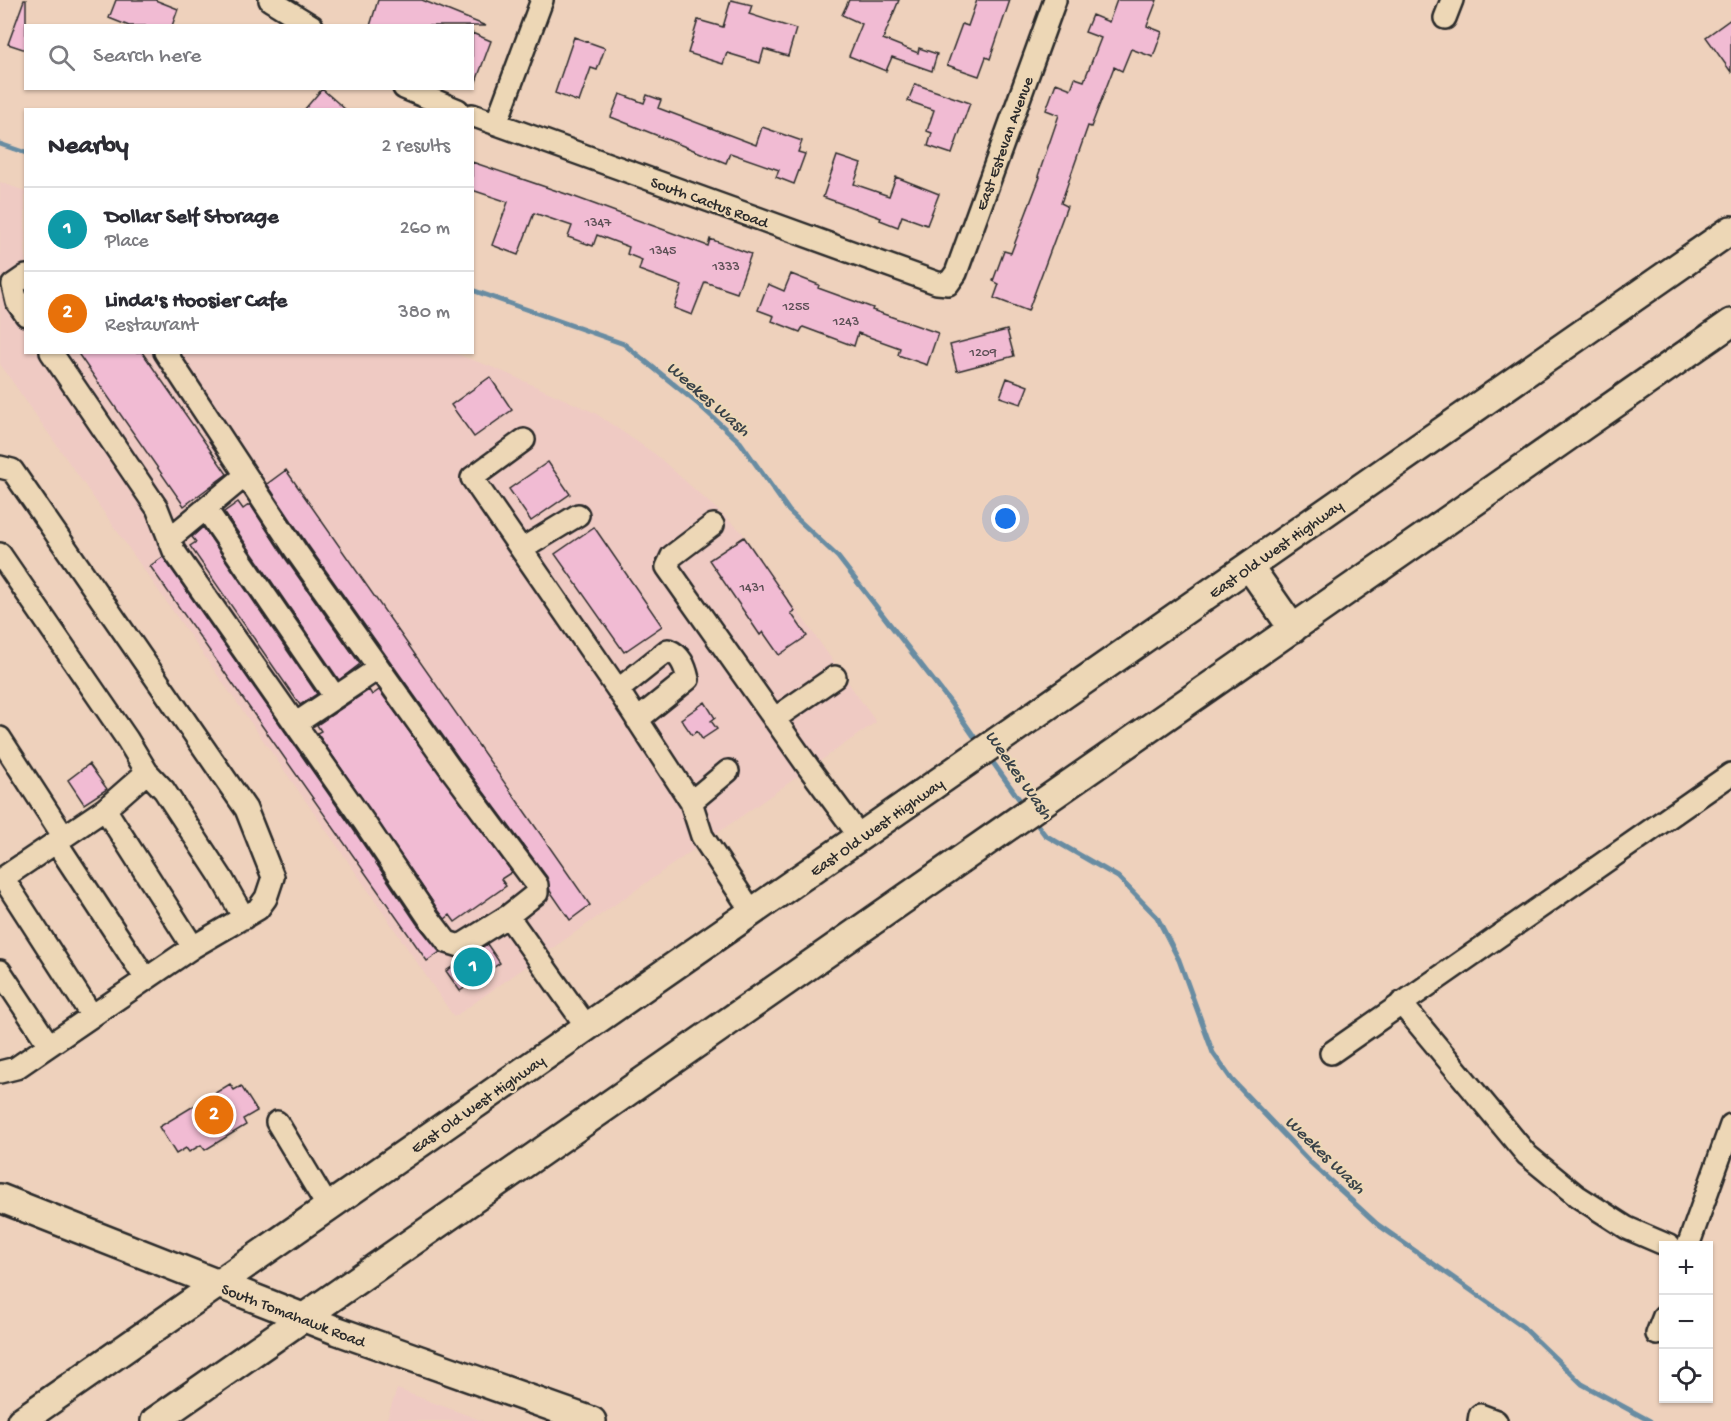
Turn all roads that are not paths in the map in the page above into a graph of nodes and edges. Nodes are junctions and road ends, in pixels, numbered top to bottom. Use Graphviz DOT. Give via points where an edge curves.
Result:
graph roads {
  1 [pos="270,0"];
  2 [pos="542,0"];
  3 [pos="1055,0"];
  4 [pos="309,24"];
  5 [pos="409,90"];
  6 [pos="453,108"];
  7 [pos="474,116"];
  8 [pos="496,124"];
  9 [pos="1731,230"];
  10 [pos="24,277"];
  11 [pos="948,284"];
  12 [pos="24,312"];
  13 [pos="1731,323"];
  14 [pos="52,354"];
  15 [pos="166,354"];
  16 [pos="524,440"];
  17 [pos="0,467"];
  18 [pos="246,476"];
  19 [pos="206,509"];
  20 [pos="578,515"];
  21 [pos="713,525"];
  22 [pos="169,539"];
  23 [pos="522,549"];
  24 [pos="0,554"];
  25 [pos="1249,566"];
  26 [pos="1293,629"];
  27 [pos="379,668"];
  28 [pos="834,677"];
  29 [pos="618,690"];
  30 [pos="335,697"];
  31 [pos="774,719"];
  32 [pos="637,720"];
  33 [pos="295,724"];
  34 [pos="0,738"];
  35 [pos="728,771"];
  36 [pos="147,772"];
  37 [pos="1731,774"];
  38 [pos="691,802"];
  39 [pos="105,809"];
  40 [pos="860,837"];
  41 [pos="60,840"];
  42 [pos="2,879"];
  43 [pos="752,912"];
  44 [pos="508,916"];
  45 [pos="244,918"];
  46 [pos="193,947"];
  47 [pos="0,971"];
  48 [pos="146,979"];
  49 [pos="1401,1004"];
  50 [pos="92,1016"];
  51 [pos="587,1027"];
  52 [pos="49,1045"];
  53 [pos="1330,1053"];
  54 [pos="0,1072"];
  55 [pos="277,1122"];
  56 [pos="1731,1125"];
  57 [pos="0,1198"];
  58 [pos="328,1207"];
  59 [pos="1659,1241"];
  60 [pos="1690,1241"];
  61 [pos="217,1284"];
  62 [pos="302,1318"];
  63 [pos="21,1421"];
  64 [pos="155,1421"];
  65 [pos="592,1421"];
  66 [pos="1479,1421"];
  67 [pos="1496,1421"];
  1 -- 4 [label="street"];
  2 -- 8 [label="street"];
  3 -- 11 [label="street, East Estevan Avenue" via="956,273"];
  5 -- 6 [label="street"];
  7 -- 8 [label="street, South Cactus Road"];
  8 -- 11 [label="street, South Cactus Road"];
  9 -- 25 [label="main road, East Old West Highway"];
  10 -- 12 [label="street" via="13,285"];
  13 -- 26 [label="main road"];
  14 -- 22 [label="street" via="157,508"];
  15 -- 18 [label="street"];
  16 -- 23 [label="street" via="472,478"];
  17 -- 45 [label="street" via="12,470 246,809 273,877 266,898"];
  18 -- 19 [label="street"];
  18 -- 27 [label="street"];
  19 -- 22 [label="street"];
  19 -- 30 [label="street"];
  20 -- 23 [label="street"];
  21 -- 31 [label="street" via="672,556 667,567"];
  22 -- 33 [label="street"];
  23 -- 29 [label="street"];
  24 -- 36 [label="street"];
  25 -- 26 [label="main road"];
  25 -- 40 [label="main road, East Old West Highway"];
  26 -- 62 [label="main road"];
  27 -- 30 [label="street"];
  27 -- 44 [label="street" via="537,885 537,893"];
  28 -- 31 [label="street"];
  29 -- 32 [label="street"];
  29 -- 32 [label="street" via="668,650 676,653 685,667 688,679"];
  30 -- 33 [label="street"];
  31 -- 40 [label="street"];
  32 -- 38 [label="street"];
  33 -- 44 [label="street" via="447,942 460,946"];
  34 -- 41 [label="street"];
  35 -- 38 [label="street"];
  36 -- 39 [label="street"];
  36 -- 45 [label="street" via="164,790"];
  37 -- 49 [label="street"];
  38 -- 43 [label="street" via="702,836"];
  39 -- 41 [label="street"];
  39 -- 46 [label="street"];
  40 -- 43 [label="main road, East Old West Highway"];
  41 -- 42 [label="street"];
  41 -- 48 [label="street"];
  42 -- 50 [label="street"];
  43 -- 51 [label="main road, East Old West Highway"];
  44 -- 51 [label="street"];
  45 -- 46 [label="street"];
  46 -- 48 [label="street"];
  47 -- 52 [label="street"];
  48 -- 50 [label="street"];
  49 -- 53 [label="street"];
  49 -- 59 [label="street" via="1527,1155 1577,1196 1627,1228"];
  50 -- 52 [label="street"];
  51 -- 58 [label="main road, East Old West Highway"];
  52 -- 54 [label="street" via="16,1068"];
  55 -- 58 [label="street"];
  56 -- 60 [label="street"];
  57 -- 61 [label="main road, South Tomahawk Road"];
  58 -- 61 [label="main road, East Old West Highway"];
  61 -- 62 [label="main road, South Tomahawk Road"];
  61 -- 63 [label="main road, East Old West Highway"];
  62 -- 64 [label="main road"];
  62 -- 65 [label="main road, South Tomahawk Road"];
  66 -- 67 [label="street" via="1480,1415"];
}
